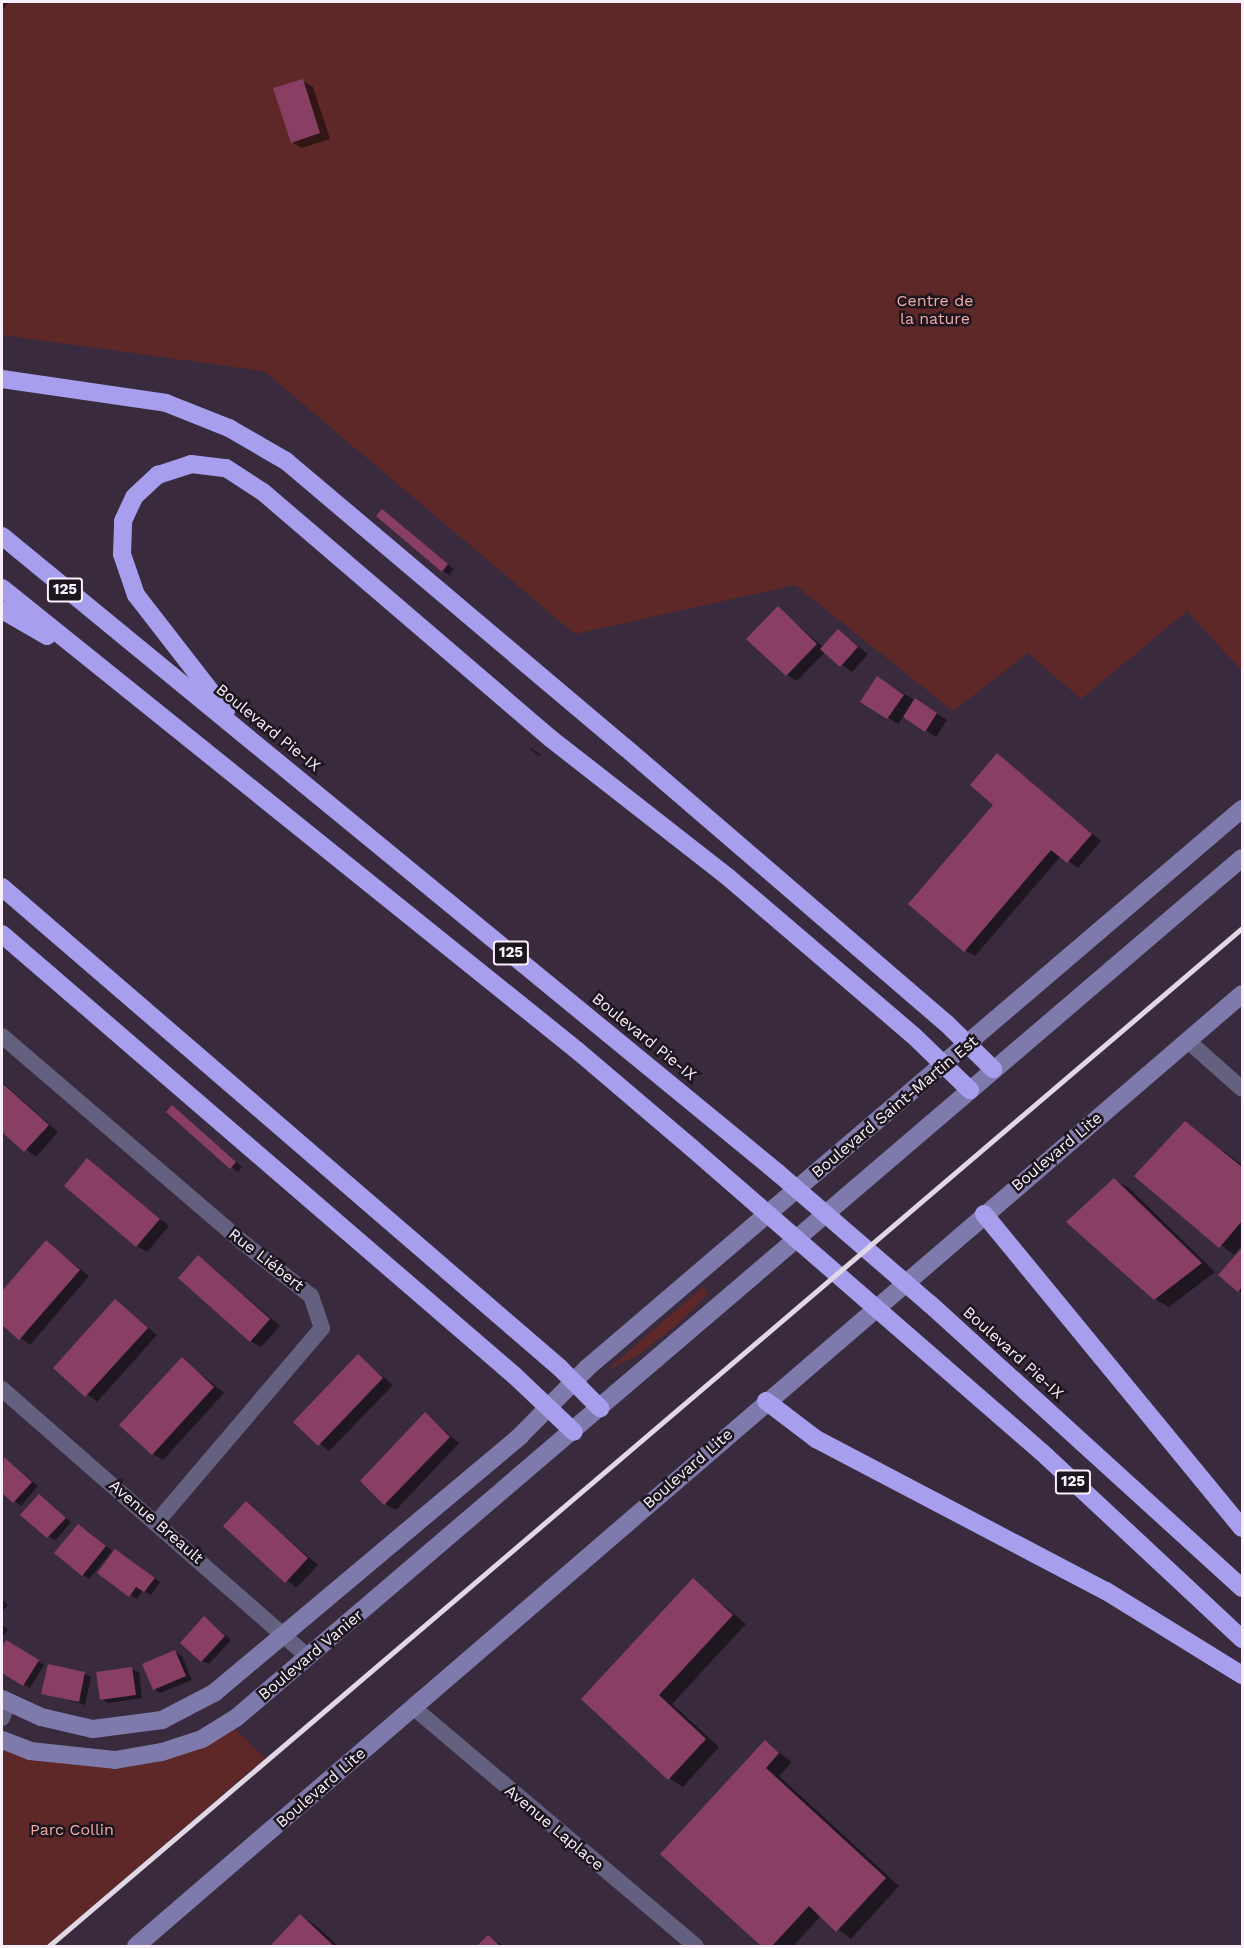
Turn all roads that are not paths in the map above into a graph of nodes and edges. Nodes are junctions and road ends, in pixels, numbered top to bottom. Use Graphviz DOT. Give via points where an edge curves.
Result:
graph roads {
  1 [pos="2,379"];
  2 [pos="2,536"];
  3 [pos="2,588"];
  4 [pos="2,610"];
  5 [pos="90,660"];
  6 [pos="244,733"];
  7 [pos="1242,809"];
  8 [pos="1242,858"];
  9 [pos="2,887"];
  10 [pos="2,933"];
  11 [pos="1242,994"];
  12 [pos="2,1036"];
  13 [pos="1188,1041"];
  14 [pos="968,1044"];
  15 [pos="944,1065"];
  16 [pos="993,1069"];
  17 [pos="1242,1089"];
  18 [pos="970,1090"];
  19 [pos="984,1214"];
  20 [pos="574,1381"];
  21 [pos="2,1389"];
  22 [pos="766,1401"];
  23 [pos="549,1407"];
  24 [pos="600,1408"];
  25 [pos="574,1432"];
  26 [pos="157,1522"];
  27 [pos="1242,1528"];
  28 [pos="1242,1588"];
  29 [pos="285,1634"];
  30 [pos="1242,1639"];
  31 [pos="308,1657"];
  32 [pos="1242,1675"];
  33 [pos="4,1707"];
  34 [pos="414,1708"];
  35 [pos="2,1740"];
  36 [pos="136,1947"];
  37 [pos="696,1947"];
  1 -- 14 [label="highway" via="119,393 166,403 229,428 286,461 374,532"];
  2 -- 6 [label="highway, Boulevard Pie-IX / 125" via="128,643"];
  3 -- 5 [label="highway, 125"];
  4 -- 5 [label="highway"];
  5 -- 30 [label="highway, 125" via="579,1052 1047,1457"];
  6 -- 15 [label="highway" via="140,601 123,563 122,530 134,497 158,476 182,465 218,466 250,481 550,738 729,878"];
  6 -- 28 [label="highway, Boulevard Pie-IX / 125" via="778,1173 930,1304"];
  7 -- 14 [label="street, Boulevard Saint-Martin Est"];
  8 -- 16 [label="street, Boulevard Saint-Martin Est"];
  9 -- 20 [label="highway"];
  10 -- 23 [label="highway"];
  11 -- 13 [label="street, Boulevard Lite"];
  12 -- 26 [label="street, Rue Liébert" via="311,1296 322,1328"];
  13 -- 17 [label="street"];
  13 -- 19 [label="street, Boulevard Lite"];
  14 -- 15 [label="street, Boulevard Saint-Martin Est"];
  14 -- 16 [label="highway"];
  15 -- 18 [label="highway"];
  15 -- 20 [label="street, Boulevard Saint-Martin Est"];
  16 -- 18 [label="street, Boulevard Saint-Martin Est"];
  18 -- 24 [label="street, Boulevard Saint-Martin Est"];
  19 -- 22 [label="street, Boulevard Lite"];
  19 -- 27 [label="highway"];
  20 -- 23 [label="street, Boulevard Saint-Martin Est"];
  20 -- 24 [label="highway"];
  21 -- 26 [label="street, Avenue Breault"];
  22 -- 32 [label="highway" via="816,1439 1106,1591"];
  22 -- 34 [label="street, Boulevard Lite"];
  23 -- 25 [label="highway"];
  23 -- 29 [label="street, Boulevard Vanier"];
  24 -- 25 [label="street, Boulevard Saint-Martin Est"];
  25 -- 31 [label="street, Boulevard Vanier"];
  26 -- 29 [label="street, Avenue Breault"];
  29 -- 31 [label="street, Avenue Breault"];
  29 -- 33 [label="street, Boulevard Vanier" via="214,1693 162,1720 93,1729"];
  31 -- 35 [label="street, Boulevard Vanier" via="236,1718 202,1739 162,1752 115,1761 79,1760 30,1751"];
  34 -- 36 [label="street, Boulevard Lite"];
  34 -- 37 [label="street, Avenue Laplace"];
}
